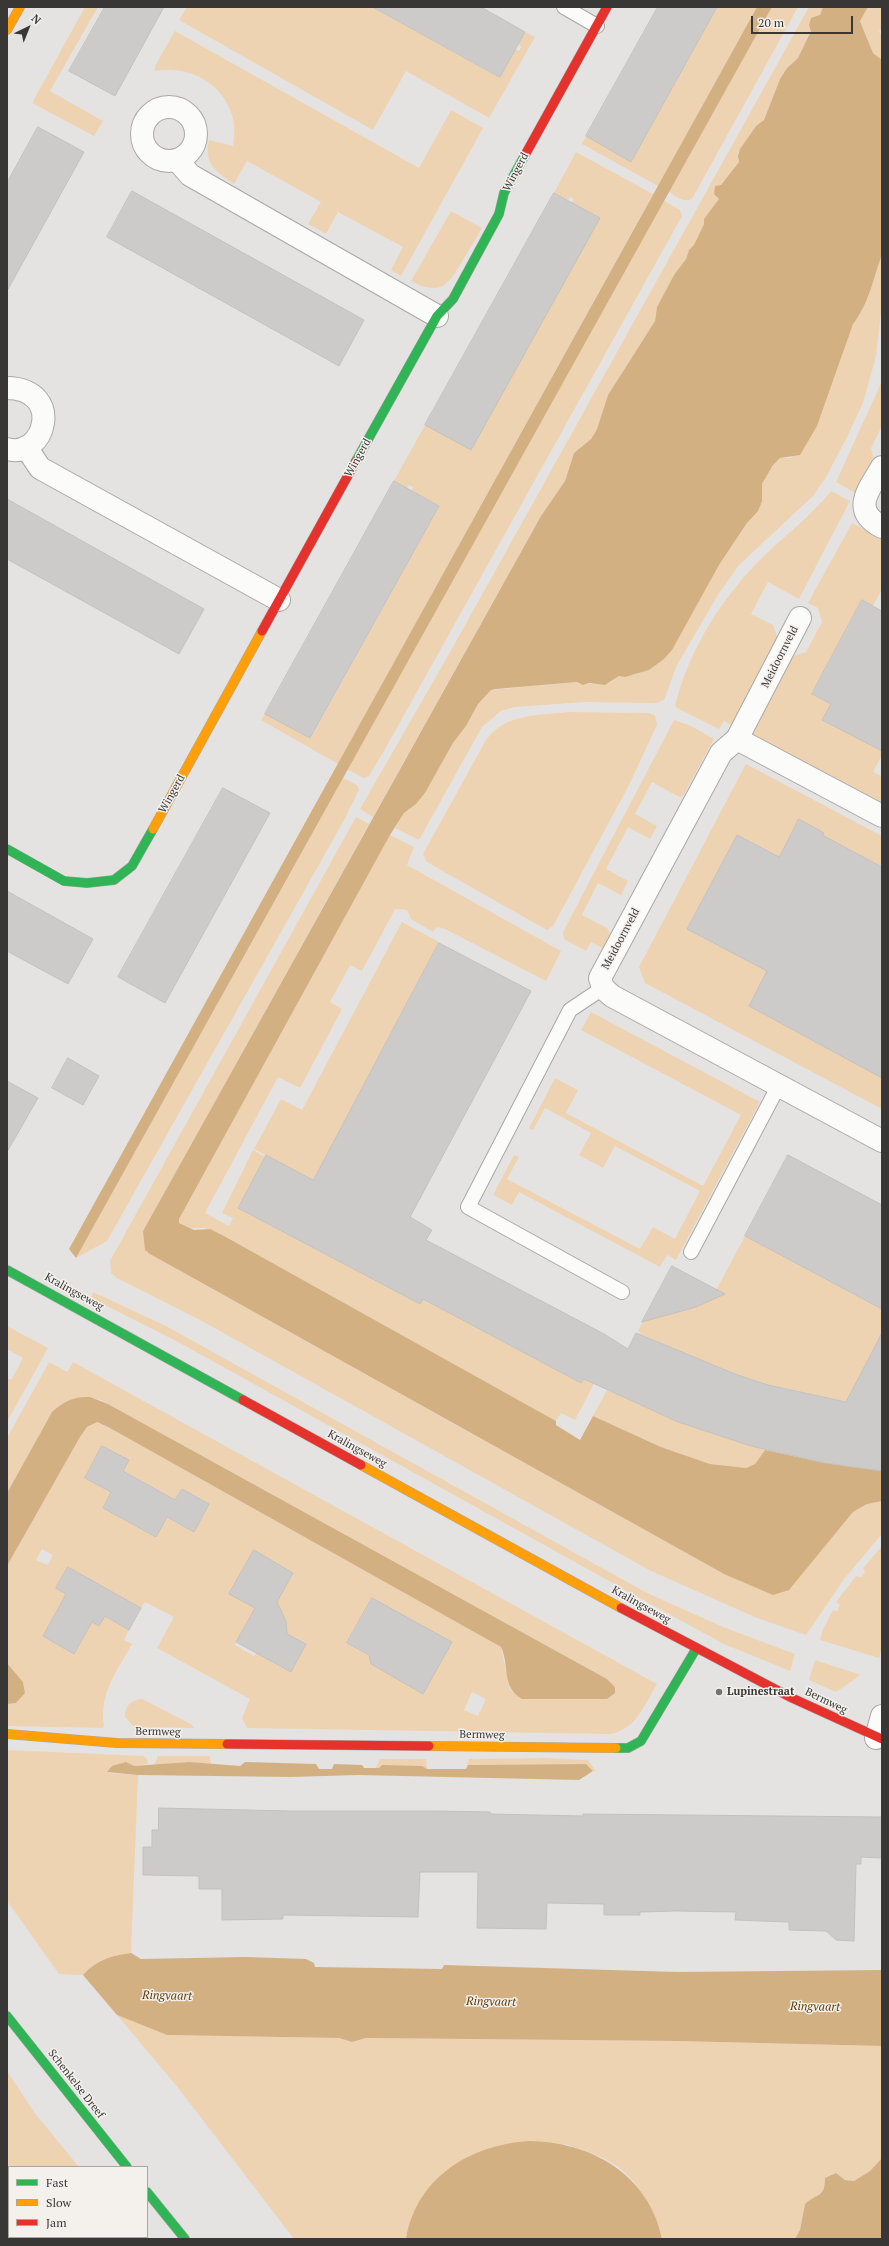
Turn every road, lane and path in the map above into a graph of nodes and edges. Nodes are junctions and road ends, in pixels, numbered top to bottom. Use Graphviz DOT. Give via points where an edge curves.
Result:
graph roads {
  1 [pos="20,7"];
  2 [pos="564,7"];
  3 [pos="607,7"];
  4 [pos="597,26"];
  5 [pos="7,30"];
  6 [pos="178,161"];
  7 [pos="436,316"];
  8 [pos="7,388"];
  9 [pos="17,448"];
  10 [pos="882,467"];
  11 [pos="882,527"];
  12 [pos="279,600"];
  13 [pos="800,618"];
  14 [pos="737,739"];
  15 [pos="882,816"];
  16 [pos="7,849"];
  17 [pos="603,988"];
  18 [pos="779,1086"];
  19 [pos="882,1141"];
  20 [pos="691,1252"];
  21 [pos="7,1270"];
  22 [pos="622,1292"];
  23 [pos="696,1649"];
  24 [pos="882,1716"];
  25 [pos="7,1734"];
  26 [pos="879,1739"];
  27 [pos="7,2016"];
  28 [pos="126,2166"];
  29 [pos="148,2193"];
  30 [pos="185,2239"];
  1 -- 5 [label="street"];
  2 -- 4 [label="lane"];
  3 -- 4 [label="street, Wingerd"];
  4 -- 7 [label="street, Wingerd" via="504,193 500,214 453,299"];
  6 -- 7 [label="street" via="190,175"];
  7 -- 12 [label="street, Wingerd"];
  8 -- 9 [label="street" via="21,388 34,396 43,408 44,423 38,437"];
  9 -- 12 [label="street" via="40,468"];
  10 -- 11 [label="street" via="864,505 868,518"];
  12 -- 16 [label="street, Wingerd" via="132,866 114,880 87,883 64,881"];
  13 -- 14 [label="street, Meidoornveld"];
  14 -- 15 [label="street"];
  14 -- 17 [label="street, Meidoornveld" via="721,753 606,965 600,978"];
  17 -- 18 [label="street" via="612,996"];
  17 -- 22 [label="lane" via="570,1010 468,1207"];
  18 -- 19 [label="street"];
  18 -- 20 [label="lane"];
  21 -- 23 [label="street, Kralingseweg"];
  23 -- 25 [label="street, Bermweg" via="641,1741 628,1748 117,1743"];
  23 -- 26 [label="street, Bermweg"];
  24 -- 26 [label="street"];
  27 -- 28 [label="street, Schenkelse Dreef"];
  29 -- 30 [label="street"];
}
